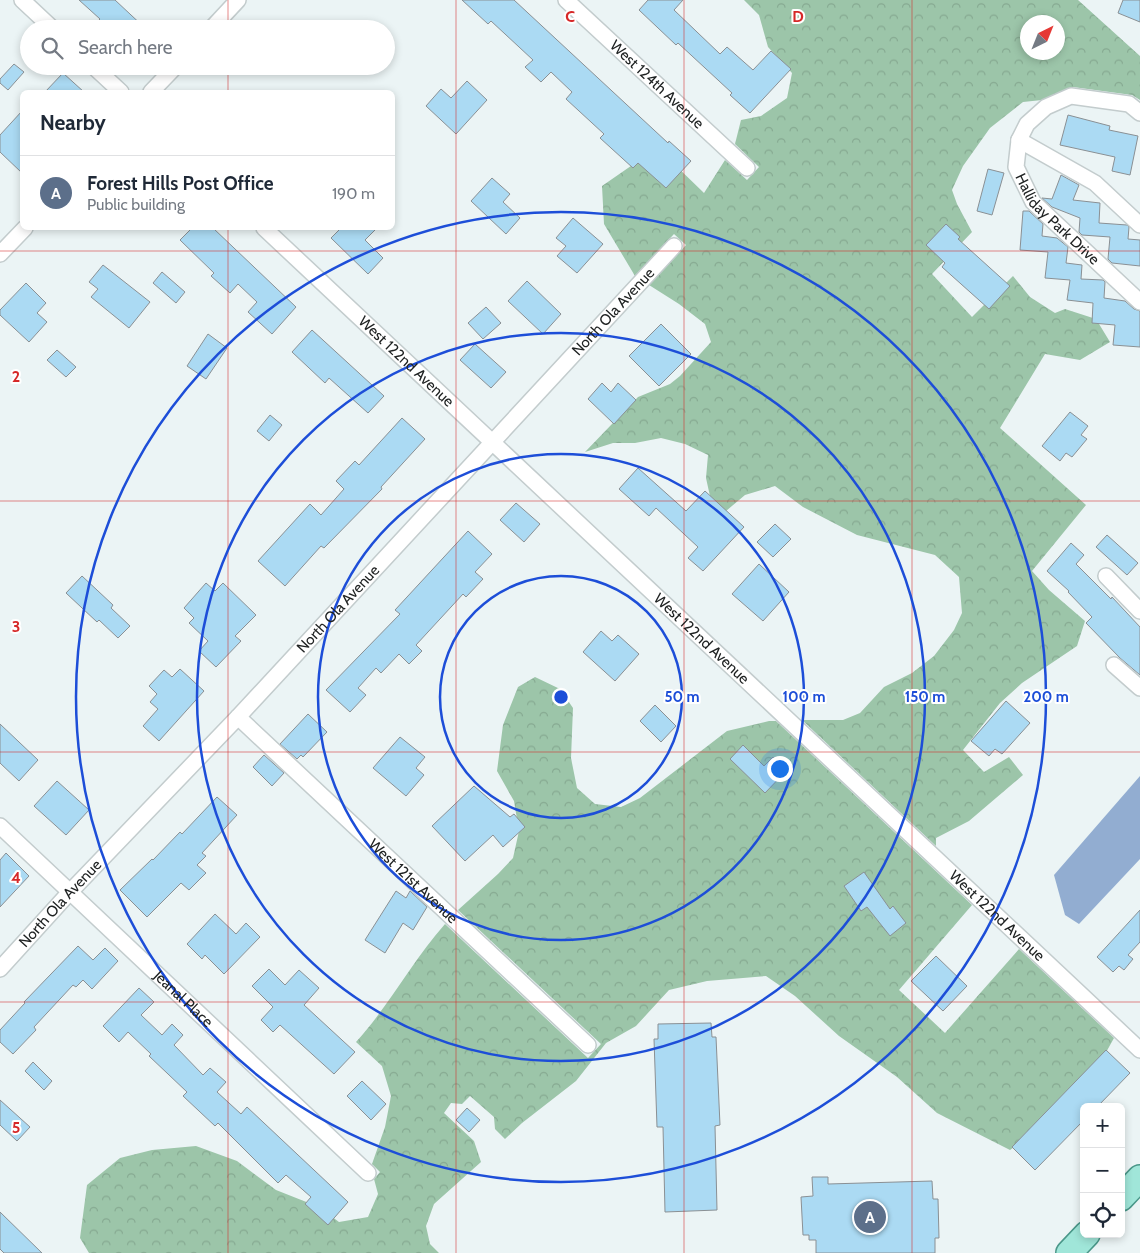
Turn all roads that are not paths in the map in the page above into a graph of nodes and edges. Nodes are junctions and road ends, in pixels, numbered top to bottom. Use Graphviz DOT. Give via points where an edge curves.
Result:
graph roads {
  1 [pos="22,0"];
  2 [pos="238,0"];
  3 [pos="566,0"];
  4 [pos="43,20"];
  5 [pos="219,20"];
  6 [pos="103,75"];
  7 [pos="167,75"];
  8 [pos="119,90"];
  9 [pos="153,90"];
  10 [pos="1140,113"];
  11 [pos="1019,140"];
  12 [pos="747,168"];
  13 [pos="1140,225"];
  14 [pos="22,230"];
  15 [pos="266,230"];
  16 [pos="674,246"];
  17 [pos="0,254"];
  18 [pos="1140,302"];
  19 [pos="491,442"];
  20 [pos="1106,576"];
  21 [pos="1140,611"];
  22 [pos="1114,665"];
  23 [pos="1140,688"];
  24 [pos="238,716"];
  25 [pos="0,826"];
  26 [pos="69,893"];
  27 [pos="0,969"];
  28 [pos="588,1045"];
  29 [pos="1140,1050"];
  30 [pos="368,1173"];
  31 [pos="1140,1178"];
  32 [pos="1125,1194"];
  33 [pos="1083,1238"];
  34 [pos="1069,1253"];
  1 -- 4 [label="street"];
  2 -- 5 [label="street"];
  3 -- 12 [label="street, West 124th Avenue"];
  6 -- 8 [label="street"];
  7 -- 9 [label="street"];
  10 -- 11 [label="street, Halliday Park Drive" via="1129,104 1071,96 1046,107 1027,124"];
  11 -- 13 [label="street" via="1095,183"];
  11 -- 18 [label="street, Halliday Park Drive" via="1016,166 1033,202"];
  14 -- 17 [label="street"];
  15 -- 19 [label="street, West 122nd Avenue"];
  16 -- 19 [label="street, North Ola Avenue"];
  19 -- 24 [label="street, North Ola Avenue"];
  19 -- 29 [label="street, West 122nd Avenue"];
  20 -- 21 [label="street"];
  22 -- 23 [label="street"];
  24 -- 26 [label="street, North Ola Avenue"];
  24 -- 28 [label="street, West 121st Avenue"];
  25 -- 26 [label="street, Jeanal Place"];
  26 -- 27 [label="street, North Ola Avenue"];
  26 -- 30 [label="street, Jeanal Place"];
  31 -- 32 [label="main road"];
  33 -- 34 [label="main road"];
}
